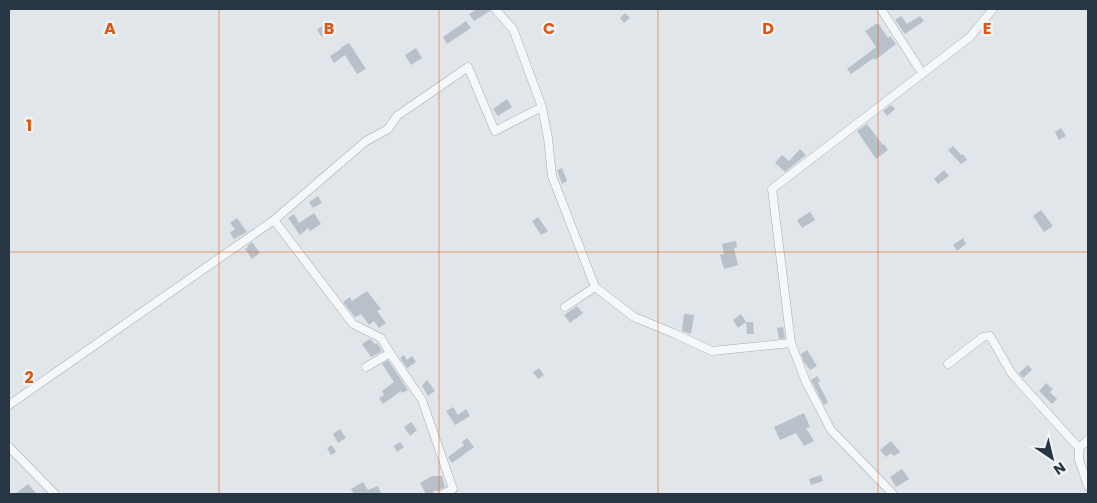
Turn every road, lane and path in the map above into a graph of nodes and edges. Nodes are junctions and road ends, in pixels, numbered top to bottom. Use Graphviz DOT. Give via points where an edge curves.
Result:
graph roads {
  1 [pos="495,9"];
  2 [pos="881,9"];
  3 [pos="993,9"];
  4 [pos="922,73"];
  5 [pos="542,107"];
  6 [pos="274,220"];
  7 [pos="595,287"];
  8 [pos="565,307"];
  9 [pos="791,343"];
  10 [pos="390,353"];
  11 [pos="948,364"];
  12 [pos="366,367"];
  13 [pos="9,405"];
  14 [pos="1088,440"];
  15 [pos="9,447"];
  16 [pos="1079,448"];
  17 [pos="1088,486"];
  18 [pos="55,494"];
  19 [pos="443,494"];
  20 [pos="893,494"];
  1 -- 5 [label="street" via="513,29"];
  2 -- 4 [label="street"];
  3 -- 4 [label="street" via="970,38"];
  4 -- 9 [label="street" via="772,189"];
  5 -- 6 [label="street" via="495,131 468,67 397,116 388,129 366,141"];
  5 -- 7 [label="street" via="552,176"];
  6 -- 10 [label="street" via="353,324 381,338"];
  6 -- 13 [label="street"];
  7 -- 8 [label="street"];
  7 -- 9 [label="street" via="634,317 712,351"];
  9 -- 20 [label="street" via="806,382 831,430"];
  10 -- 12 [label="street"];
  10 -- 19 [label="street" via="422,400 453,489"];
  11 -- 16 [label="street" via="983,337 990,336 1012,374"];
  14 -- 16 [label="street"];
  15 -- 18 [label="street"];
  16 -- 17 [label="street" via="1078,460"];
}
